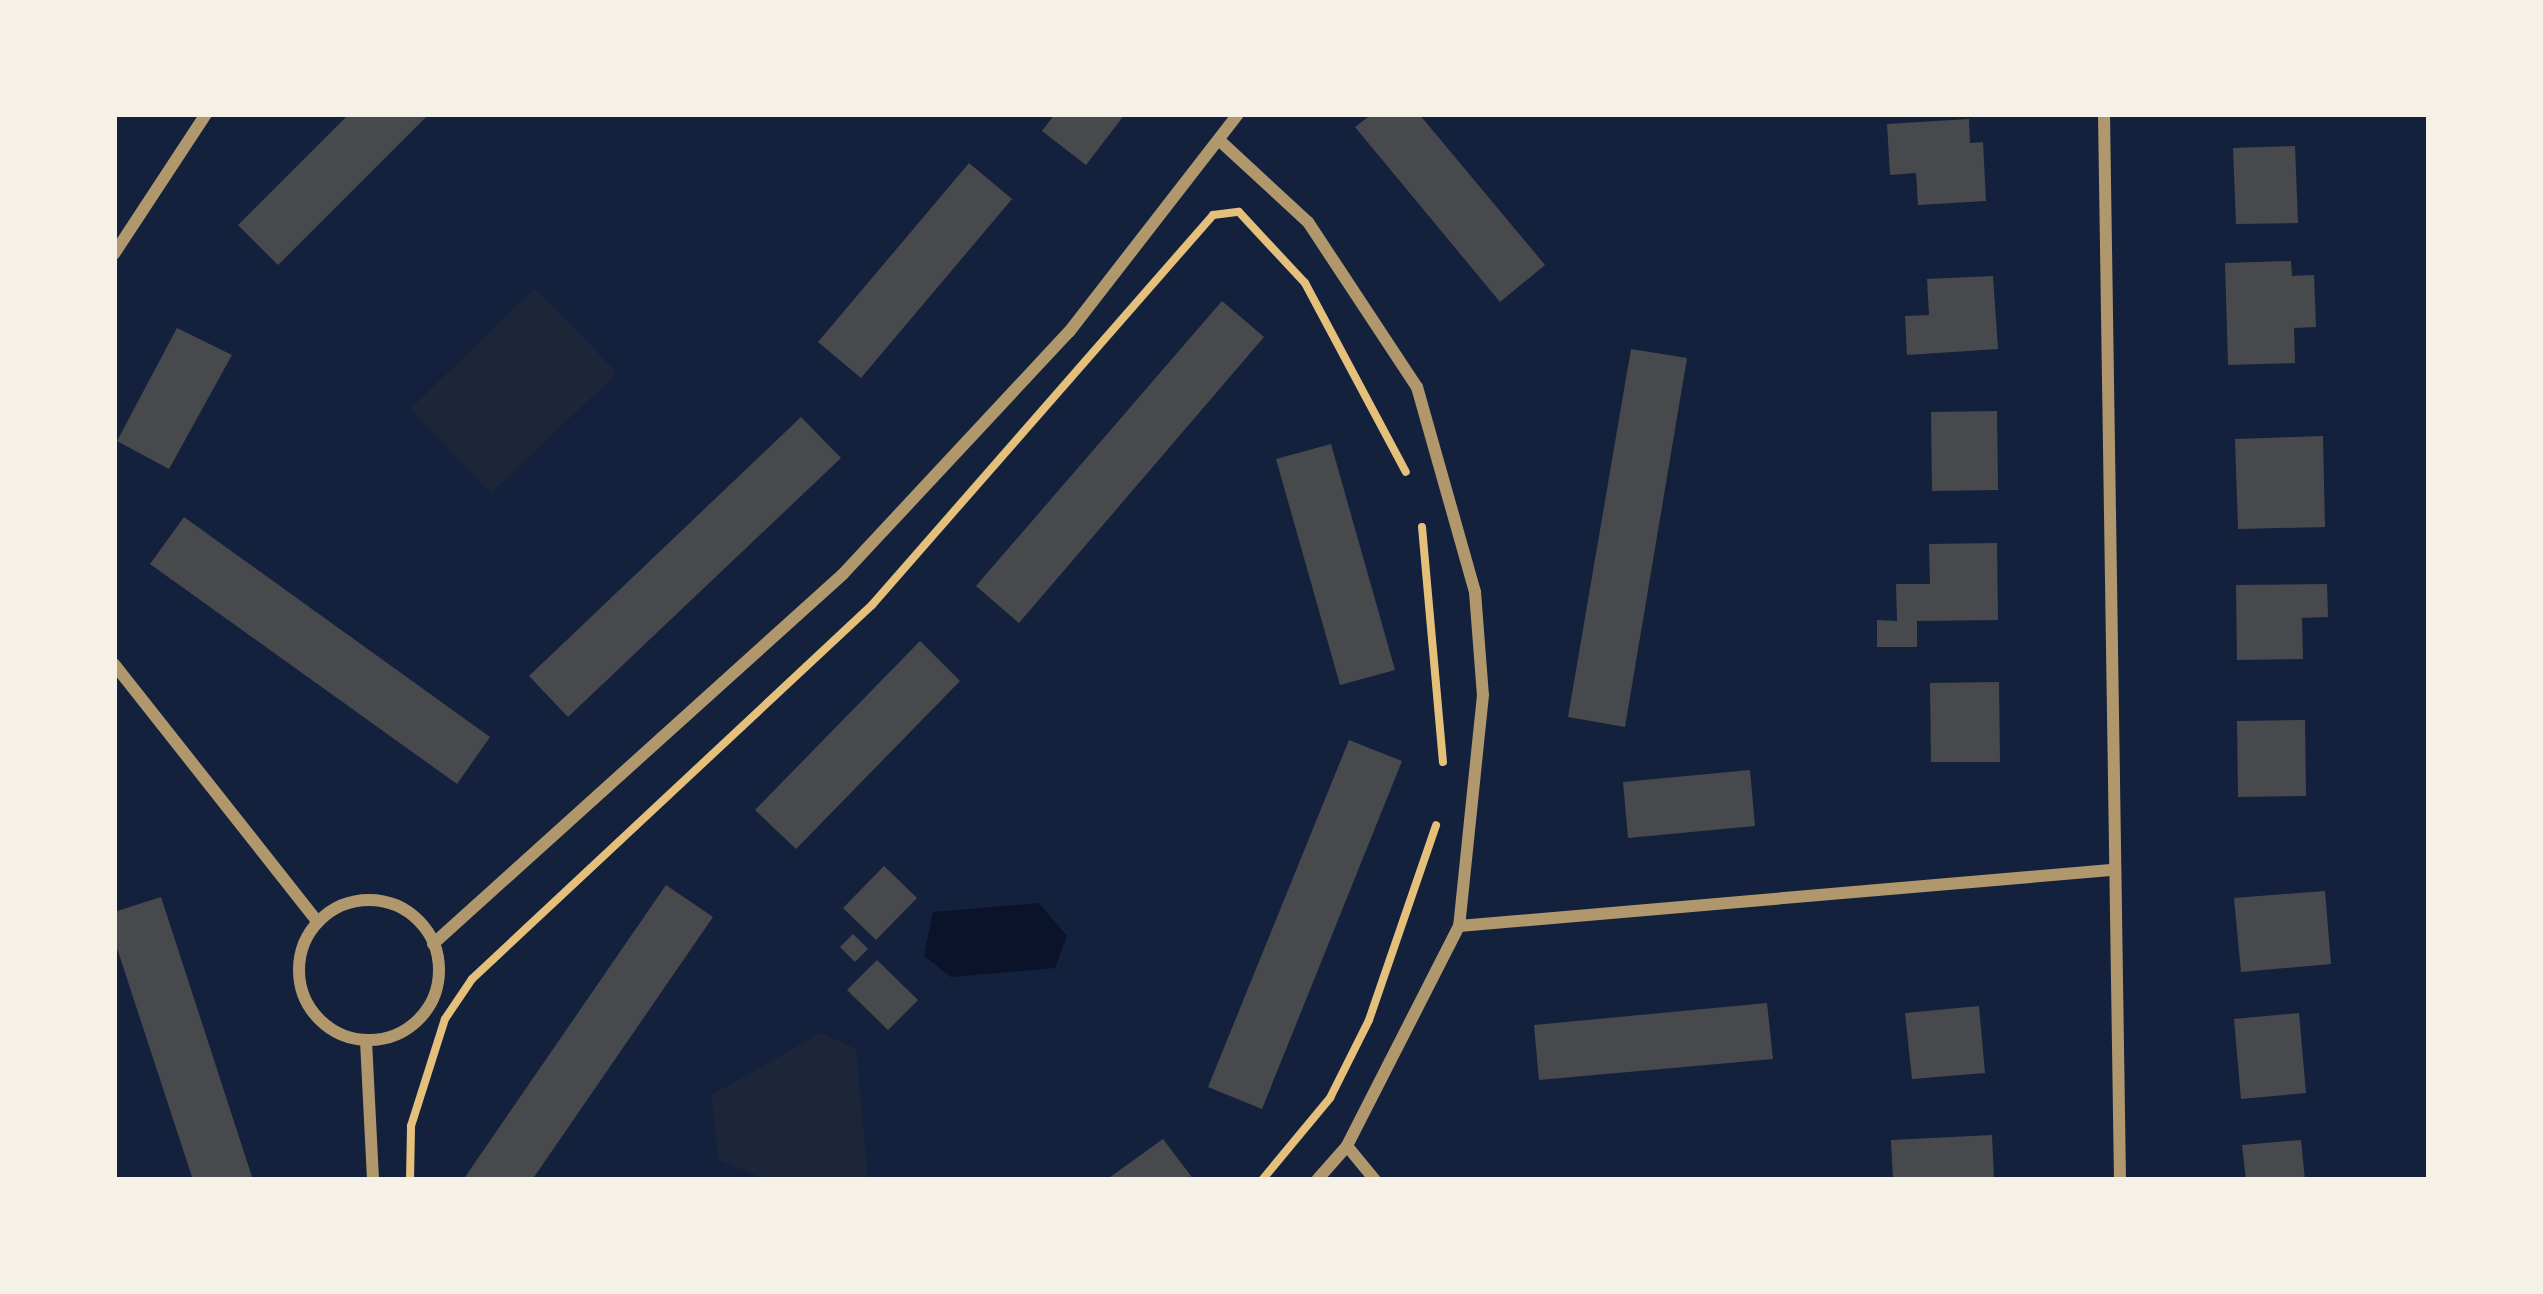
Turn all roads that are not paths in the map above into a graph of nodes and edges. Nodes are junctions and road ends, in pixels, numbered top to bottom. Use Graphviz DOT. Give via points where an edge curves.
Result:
graph roads {
  1 [pos="206,114"];
  2 [pos="1238,114"];
  3 [pos="2104,114"];
  4 [pos="1219,140"];
  5 [pos="114,254"];
  6 [pos="114,664"];
  7 [pos="2111,870"];
  8 [pos="318,922"];
  9 [pos="1459,926"];
  10 [pos="433,944"];
  11 [pos="366,1041"];
  12 [pos="1347,1146"];
  13 [pos="373,1180"];
  14 [pos="1317,1180"];
  15 [pos="1376,1180"];
  16 [pos="2120,1180"];
  1 -- 5 [label="street"];
  2 -- 4 [label="street"];
  3 -- 7 [label="street" via="2114,273"];
  4 -- 9 [label="street" via="1308,222 1366,298 1417,387 1452,493 1483,695"];
  4 -- 10 [label="street" via="1069,332 843,574"];
  6 -- 8 [label="street"];
  7 -- 9 [label="street"];
  7 -- 16 [label="street"];
  8 -- 10 [label="street" via="374,900 416,917"];
  8 -- 11 [label="street" via="300,957 305,999 328,1027"];
  9 -- 12 [label="street"];
  10 -- 11 [label="street" via="440,971 426,1012"];
  11 -- 13 [label="street"];
  12 -- 14 [label="street"];
  12 -- 15 [label="street"];
}
